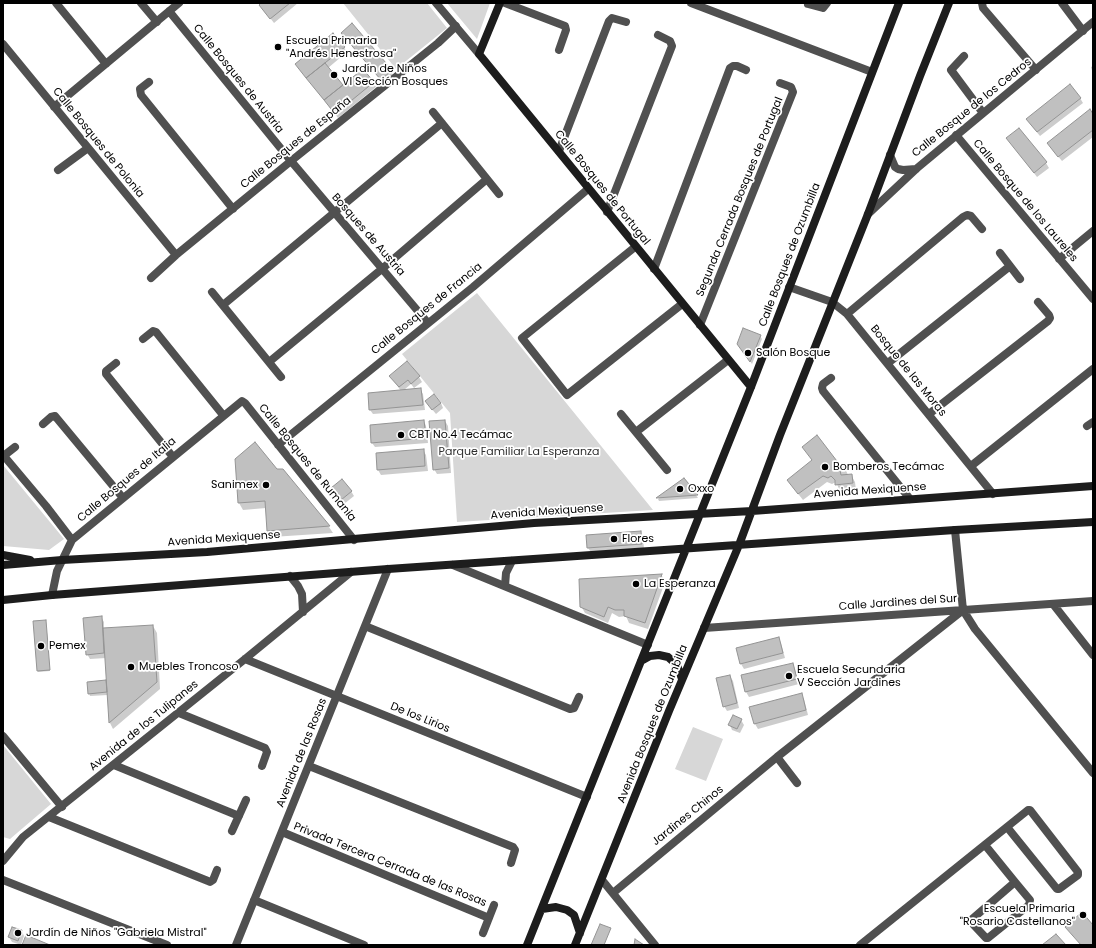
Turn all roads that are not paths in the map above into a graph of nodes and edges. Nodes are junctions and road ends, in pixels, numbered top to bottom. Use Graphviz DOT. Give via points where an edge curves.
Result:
graph roads {
  1 [pos="56,3"];
  2 [pos="141,3"];
  3 [pos="179,3"];
  4 [pos="436,3"];
  5 [pos="500,3"];
  6 [pos="504,3"];
  7 [pos="690,3"];
  8 [pos="827,3"];
  9 [pos="899,3"];
  10 [pos="949,3"];
  11 [pos="982,3"];
  12 [pos="1062,3"];
  13 [pos="808,4"];
  14 [pos="169,11"];
  15 [pos="157,22"];
  16 [pos="626,22"];
  17 [pos="1093,22"];
  18 [pos="456,26"];
  19 [pos="1083,30"];
  20 [pos="658,35"];
  21 [pos="3,44"];
  22 [pos="559,50"];
  23 [pos="479,54"];
  24 [pos="964,56"];
  25 [pos="106,64"];
  26 [pos="746,70"];
  27 [pos="1036,70"];
  28 [pos="872,72"];
  29 [pos="149,82"];
  30 [pos="780,83"];
  31 [pos="54,107"];
  32 [pos="433,112"];
  33 [pos="983,113"];
  34 [pos="442,123"];
  35 [pos="956,135"];
  36 [pos="88,148"];
  37 [pos="559,151"];
  38 [pos="890,155"];
  39 [pos="291,161"];
  40 [pos="916,169"];
  41 [pos="58,170"];
  42 [pos="487,179"];
  43 [pos="588,189"];
  44 [pos="499,194"];
  45 [pos="233,209"];
  46 [pos="607,212"];
  47 [pos="335,213"];
  48 [pos="868,214"];
  49 [pos="982,229"];
  50 [pos="1093,231"];
  51 [pos="635,247"];
  52 [pos="1000,253"];
  53 [pos="176,256"];
  54 [pos="1059,259"];
  55 [pos="1010,266"];
  56 [pos="383,268"];
  57 [pos="654,269"];
  58 [pos="151,278"];
  59 [pos="1020,279"];
  60 [pos="789,287"];
  61 [pos="212,292"];
  62 [pos="1093,299"];
  63 [pos="832,302"];
  64 [pos="1038,302"];
  65 [pos="682,304"];
  66 [pos="223,305"];
  67 [pos="847,314"];
  68 [pos="428,323"];
  69 [pos="700,325"];
  70 [pos="143,340"];
  71 [pos="728,360"];
  72 [pos="269,362"];
  73 [pos="116,363"];
  74 [pos="888,363"];
  75 [pos="1093,369"];
  76 [pos="281,377"];
  77 [pos="831,378"];
  78 [pos="751,387"];
  79 [pos="242,401"];
  80 [pos="621,414"];
  81 [pos="929,414"];
  82 [pos="224,415"];
  83 [pos="43,424"];
  84 [pos="636,432"];
  85 [pos="278,445"];
  86 [pos="15,447"];
  87 [pos="173,457"];
  88 [pos="971,466"];
  89 [pos="667,470"];
  90 [pos="1093,486"];
  91 [pos="993,494"];
  92 [pos="123,498"];
  93 [pos="910,499"];
  94 [pos="752,511"];
  95 [pos="699,514"];
  96 [pos="1093,522"];
  97 [pos="955,530"];
  98 [pos="72,540"];
  99 [pos="354,540"];
  100 [pos="739,545"];
  101 [pos="686,549"];
  102 [pos="3,555"];
  103 [pos="62,560"];
  104 [pos="512,561"];
  105 [pos="37,562"];
  106 [pos="3,565"];
  107 [pos="453,565"];
  108 [pos="388,569"];
  109 [pos="351,572"];
  110 [pos="290,576"];
  111 [pos="505,586"];
  112 [pos="52,595"];
  113 [pos="3,600"];
  114 [pos="1093,602"];
  115 [pos="1053,604"];
  116 [pos="963,610"];
  117 [pos="303,612"];
  118 [pos="365,626"];
  119 [pos="704,628"];
  120 [pos="648,645"];
  121 [pos="1092,652"];
  122 [pos="245,659"];
  123 [pos="641,661"];
  124 [pos="682,678"];
  125 [pos="336,696"];
  126 [pos="579,697"];
  127 [pos="179,713"];
  128 [pos="3,736"];
  129 [pos="777,757"];
  130 [pos="114,765"];
  131 [pos="262,766"];
  132 [pos="309,766"];
  133 [pos="1093,774"];
  134 [pos="797,783"];
  135 [pos="586,797"];
  136 [pos="246,800"];
  137 [pos="62,807"];
  138 [pos="239,816"];
  139 [pos="49,817"];
  140 [pos="1007,827"];
  141 [pos="232,831"];
  142 [pos="282,832"];
  143 [pos="985,845"];
  144 [pos="3,861"];
  145 [pos="511,863"];
  146 [pos="216,870"];
  147 [pos="3,880"];
  148 [pos="602,880"];
  149 [pos="1016,882"];
  150 [pos="612,893"];
  151 [pos="254,900"];
  152 [pos="494,905"];
  153 [pos="542,909"];
  154 [pos="489,918"];
  155 [pos="580,932"];
  156 [pos="483,933"];
  157 [pos="652,943"];
  158 [pos="166,945"];
  159 [pos="236,945"];
  160 [pos="364,945"];
  161 [pos="527,945"];
  162 [pos="575,945"];
  163 [pos="860,945"];
  1 -- 25 [label="street"];
  2 -- 15 [label="street"];
  3 -- 14 [label="street"];
  4 -- 18 [label="street, Calle Bosques de Portugal"];
  5 -- 23 [label="main road"];
  6 -- 22 [label="street" via="565,26"];
  7 -- 28 [label="street"];
  8 -- 13 [label="street" via="823,8"];
  9 -- 28 [label="main road, Calle Bosques de Ozumbilla"];
  10 -- 38 [label="main road"];
  11 -- 27 [label="street" via="983,8"];
  12 -- 19 [label="street"];
  14 -- 15 [label="street"];
  14 -- 39 [label="street, Calle Bosques de Austria"];
  15 -- 25 [label="street"];
  16 -- 37 [label="street" via="612,18 609,21"];
  17 -- 19 [label="street, Calle Bosque de los Cedros"];
  18 -- 23 [label="street, Calle Bosques de Portugal"];
  18 -- 39 [label="street, Calle Bosques de España"];
  19 -- 27 [label="street, Calle Bosque de los Cedros"];
  20 -- 46 [label="street" via="670,41 672,46"];
  21 -- 31 [label="street, Calle Bosques de Polonia"];
  23 -- 37 [label="main road, Calle Bosques de Portugal"];
  24 -- 33 [label="street" via="951,70"];
  25 -- 31 [label="street"];
  26 -- 57 [label="street" via="737,66 730,68"];
  27 -- 33 [label="street, Calle Bosque de los Cedros"];
  28 -- 60 [label="main road, Calle Bosques de Ozumbilla"];
  29 -- 45 [label="street" via="140,89 141,95"];
  30 -- 69 [label="street, Segunda Cerrada Bosques de Portugal" via="791,87 793,92"];
  31 -- 36 [label="street, Calle Bosques de Polonia"];
  32 -- 34 [label="street"];
  33 -- 35 [label="street, Calle Bosque de los Cedros"];
  34 -- 42 [label="street"];
  34 -- 47 [label="street"];
  35 -- 40 [label="street, Calle Bosque de los Cedros"];
  35 -- 54 [label="street, Calle Bosque de los Laureles"];
  36 -- 41 [label="street"];
  36 -- 53 [label="street, Calle Bosques de Polonia"];
  37 -- 43 [label="main road, Calle Bosques de Portugal"];
  38 -- 40 [label="street" via="898,169"];
  38 -- 48 [label="main road"];
  39 -- 45 [label="street, Calle Bosques de España"];
  39 -- 47 [label="street, Bosques de Austria"];
  40 -- 48 [label="street, Calle Bosque de los Cedros"];
  42 -- 44 [label="street"];
  42 -- 56 [label="street"];
  43 -- 46 [label="main road, Calle Bosques de Portugal"];
  43 -- 68 [label="street, Calle Bosques de Francia"];
  45 -- 53 [label="street, Calle Bosques de España"];
  46 -- 51 [label="main road, Calle Bosques de Portugal"];
  47 -- 56 [label="street, Bosques de Austria"];
  47 -- 66 [label="street"];
  48 -- 63 [label="main road"];
  49 -- 67 [label="street" via="971,216 963,217"];
  50 -- 54 [label="street"];
  51 -- 57 [label="main road, Calle Bosques de Portugal"];
  51 -- 65 [label="street" via="522,338 567,395"];
  52 -- 55 [label="street"];
  53 -- 58 [label="street, Calle Bosques de España"];
  54 -- 62 [label="street, Calle Bosque de los Laureles"];
  55 -- 59 [label="street"];
  55 -- 74 [label="street"];
  56 -- 68 [label="street, Bosques de Austria"];
  56 -- 72 [label="street"];
  57 -- 65 [label="main road, Calle Bosques de Portugal"];
  60 -- 63 [label="street, Bosque de las Moras"];
  60 -- 78 [label="main road, Calle Bosques de Ozumbilla"];
  61 -- 66 [label="street"];
  63 -- 67 [label="street, Bosque de las Moras"];
  63 -- 94 [label="main road"];
  64 -- 81 [label="street" via="1049,314 1048,321"];
  65 -- 69 [label="main road, Calle Bosques de Portugal"];
  66 -- 72 [label="street"];
  67 -- 74 [label="street, Bosque de las Moras"];
  68 -- 85 [label="street, Calle Bosques de Francia"];
  69 -- 71 [label="main road, Calle Bosques de Portugal"];
  70 -- 82 [label="street" via="153,331 156,332"];
  71 -- 78 [label="main road, Calle Bosques de Portugal"];
  71 -- 84 [label="street"];
  72 -- 76 [label="street"];
  73 -- 87 [label="street" via="106,371 106,374"];
  74 -- 81 [label="street, Bosque de las Moras"];
  75 -- 88 [label="street"];
  77 -- 93 [label="street" via="823,384 823,391"];
  78 -- 95 [label="main road, Calle Bosques de Ozumbilla"];
  79 -- 82 [label="street, Calle Bosques de Italia"];
  79 -- 85 [label="street, Calle Bosques de Rumania"];
  80 -- 84 [label="street"];
  81 -- 88 [label="street, Bosque de las Moras"];
  82 -- 87 [label="street, Calle Bosques de Italia"];
  83 -- 92 [label="street" via="55,416"];
  84 -- 89 [label="street"];
  85 -- 99 [label="street, Calle Bosques de Rumania"];
  86 -- 98 [label="street" via="4,456"];
  87 -- 92 [label="street, Calle Bosques de Italia"];
  88 -- 91 [label="street, Bosque de las Moras"];
  90 -- 91 [label="main road, Avenida Mexiquense"];
  91 -- 93 [label="main road, Avenida Mexiquense"];
  92 -- 98 [label="street, Calle Bosques de Italia"];
  93 -- 94 [label="main road, Avenida Mexiquense"];
  94 -- 95 [label="main road, Avenida Mexiquense"];
  94 -- 100 [label="main road, Avenida Bosques de Ozumbilla"];
  95 -- 99 [label="main road, Avenida Mexiquense" via="534,523"];
  95 -- 101 [label="main road"];
  96 -- 97 [label="main road"];
  97 -- 100 [label="main road"];
  97 -- 116 [label="street"];
  98 -- 103 [label="street, Calle Bosques de Italia"];
  99 -- 103 [label="main road, Avenida Mexiquense"];
  100 -- 101 [label="main road"];
  100 -- 119 [label="main road, Avenida Bosques de Ozumbilla"];
  101 -- 104 [label="main road"];
  101 -- 120 [label="main road"];
  102 -- 105 [label="main road"];
  103 -- 105 [label="main road, Avenida Mexiquense"];
  103 -- 112 [label="street, Calle Bosques de Italia"];
  104 -- 107 [label="main road"];
  104 -- 111 [label="street" via="506,573"];
  105 -- 106 [label="main road, Avenida Mexiquense"];
  107 -- 108 [label="main road"];
  107 -- 111 [label="street"];
  108 -- 109 [label="main road"];
  108 -- 118 [label="street, Avenida de las Rosas"];
  109 -- 110 [label="main road"];
  109 -- 117 [label="street, Avenida de los Tulipanes"];
  110 -- 112 [label="main road"];
  110 -- 117 [label="street" via="302,594"];
  111 -- 120 [label="street"];
  112 -- 113 [label="main road"];
  114 -- 115 [label="street, Calle Jardines del Sur"];
  115 -- 116 [label="street, Calle Jardines del Sur"];
  115 -- 121 [label="street"];
  116 -- 119 [label="street, Calle Jardines del Sur"];
  116 -- 129 [label="street, Jardines Chinos"];
  116 -- 133 [label="street" via="975,629"];
  117 -- 122 [label="street, Avenida de los Tulipanes"];
  118 -- 125 [label="street, Avenida de las Rosas"];
  118 -- 126 [label="street" via="570,709 574,708"];
  119 -- 124 [label="main road, Avenida Bosques de Ozumbilla"];
  120 -- 123 [label="main road"];
  122 -- 125 [label="street, De los Lirios"];
  122 -- 127 [label="street, Avenida de los Tulipanes"];
  123 -- 124 [label="main road" via="650,656 668,657 677,665"];
  123 -- 135 [label="main road"];
  124 -- 148 [label="main road, Avenida Bosques de Ozumbilla"];
  125 -- 132 [label="street, Avenida de las Rosas"];
  125 -- 135 [label="street, De los Lirios"];
  127 -- 130 [label="street, Avenida de los Tulipanes"];
  127 -- 131 [label="street" via="266,748"];
  128 -- 137 [label="street"];
  129 -- 134 [label="street"];
  129 -- 150 [label="street, Jardines Chinos"];
  130 -- 137 [label="street, Avenida de los Tulipanes"];
  130 -- 138 [label="street"];
  132 -- 142 [label="street, Avenida de las Rosas"];
  132 -- 145 [label="street" via="513,847 515,850"];
  135 -- 153 [label="main road"];
  136 -- 138 [label="street"];
  137 -- 139 [label="street, Avenida de los Tulipanes"];
  138 -- 141 [label="street"];
  139 -- 144 [label="street, Avenida de los Tulipanes" via="22,838"];
  139 -- 146 [label="street" via="210,882"];
  140 -- 140 [label="street" via="1057,889 1078,875 1030,810"];
  140 -- 143 [label="street"];
  142 -- 151 [label="street, Avenida de las Rosas"];
  142 -- 154 [label="street, Privada Tercera Cerrada de las Rosas"];
  143 -- 149 [label="street"];
  143 -- 163 [label="street"];
  147 -- 158 [label="street"];
  148 -- 150 [label="street"];
  148 -- 155 [label="main road, Avenida Bosques de Ozumbilla"];
  149 -- 149 [label="street" via="971,920 986,938 1029,905 1030,900"];
  150 -- 157 [label="street"];
  151 -- 159 [label="street, Avenida de las Rosas"];
  151 -- 160 [label="street"];
  152 -- 154 [label="street, Privada Tercera Cerrada de las Rosas"];
  153 -- 155 [label="main road" via="556,907 567,910 574,915"];
  153 -- 161 [label="main road"];
  154 -- 156 [label="street, Privada Tercera Cerrada de las Rosas"];
  155 -- 162 [label="main road, Avenida Bosques de Ozumbilla"];
}
